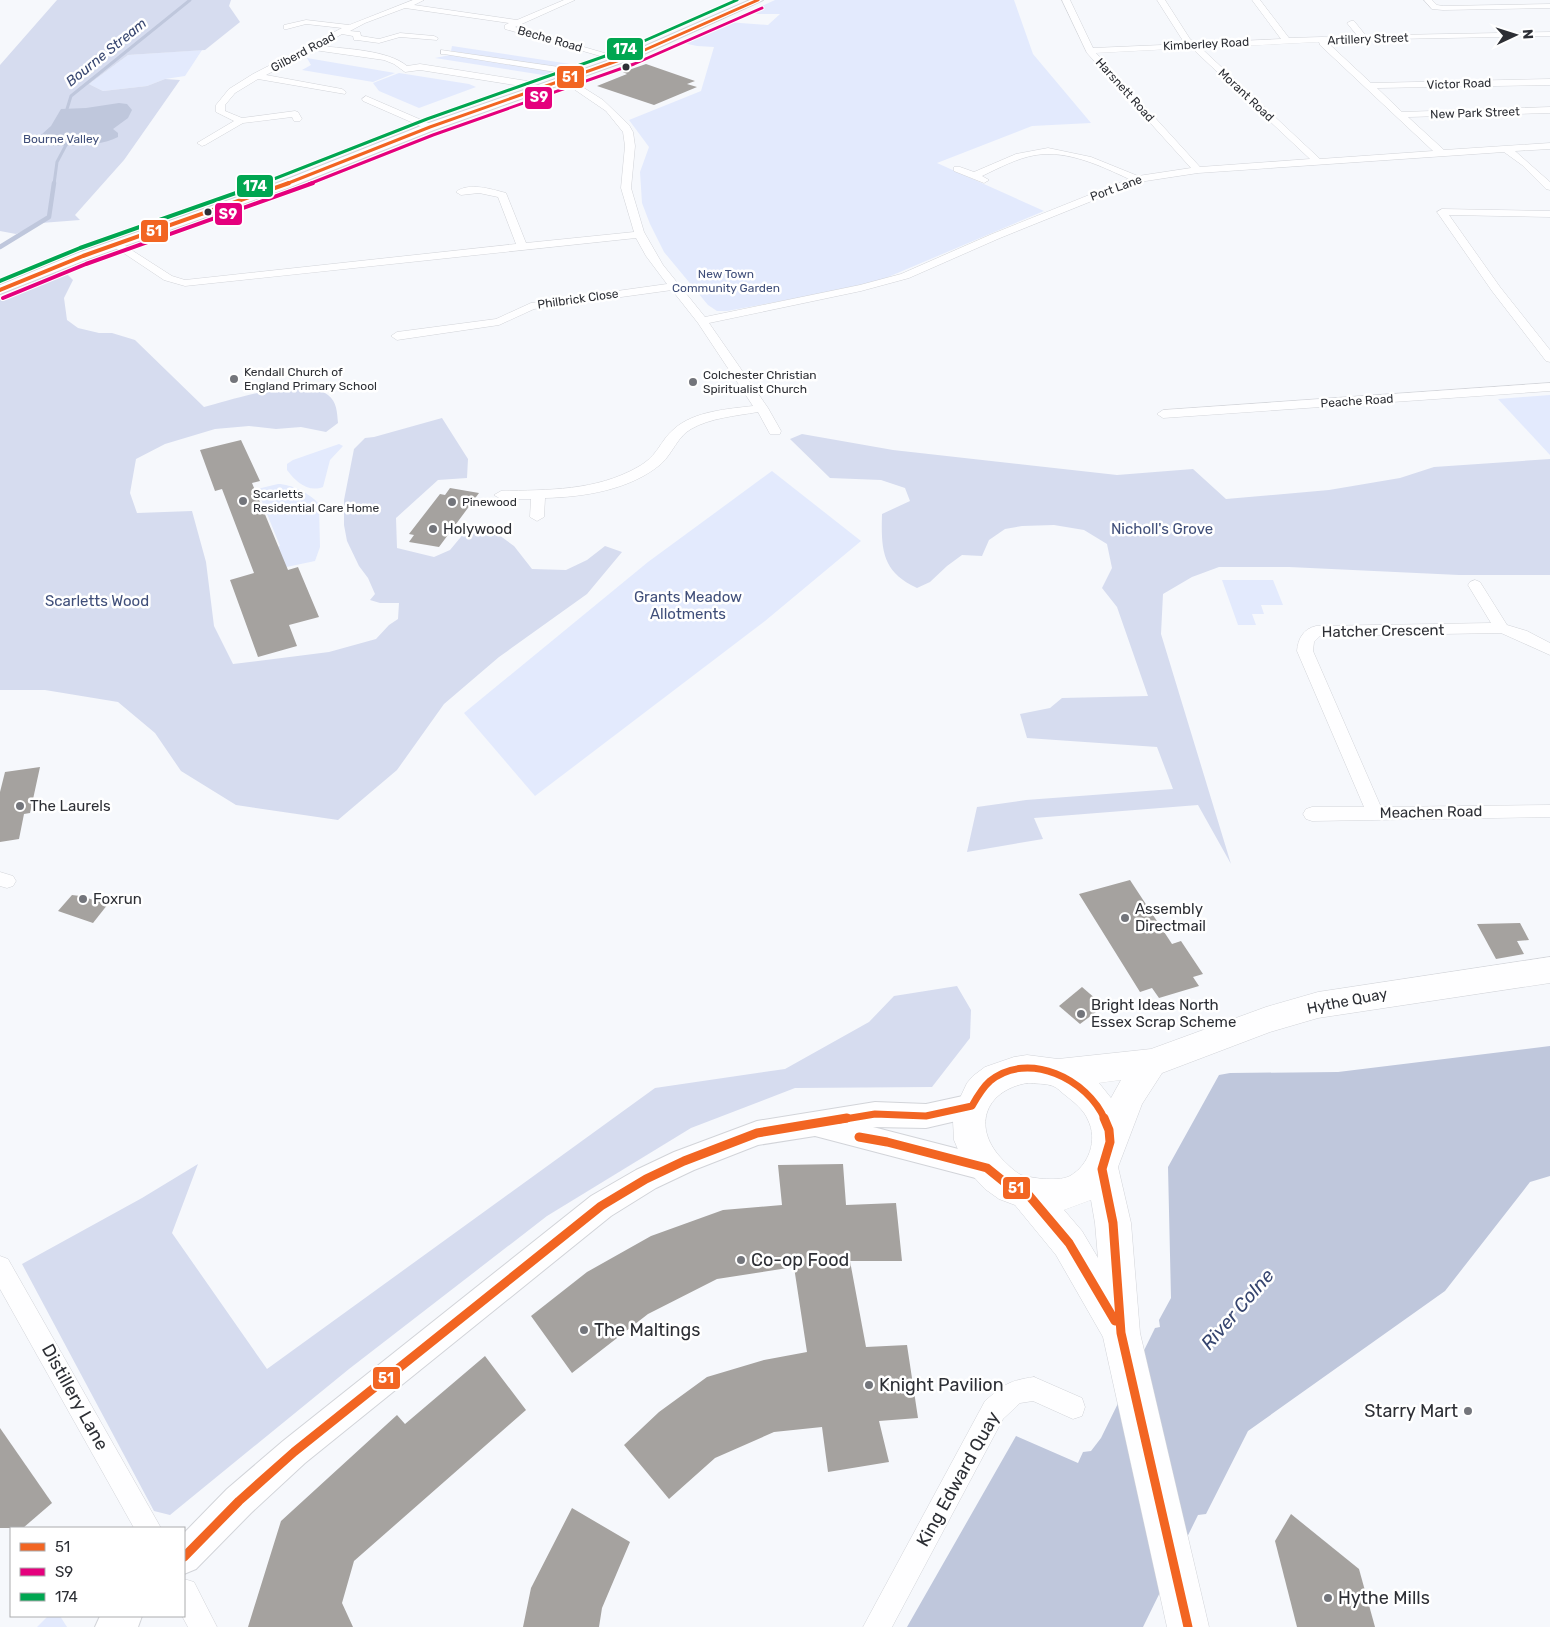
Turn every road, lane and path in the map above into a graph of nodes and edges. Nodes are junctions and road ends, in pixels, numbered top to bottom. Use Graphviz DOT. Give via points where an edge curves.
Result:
graph roads {
  1 [pos="420,0"];
  2 [pos="570,0"];
  3 [pos="758,0"];
  4 [pos="1066,0"];
  5 [pos="1161,0"];
  6 [pos="1256,0"];
  7 [pos="1428,0"];
  8 [pos="404,6"];
  9 [pos="1550,6"];
  10 [pos="1476,8"];
  11 [pos="518,22"];
  12 [pos="1351,24"];
  13 [pos="287,27"];
  14 [pos="346,30"];
  15 [pos="1550,34"];
  16 [pos="1508,35"];
  17 [pos="434,38"];
  18 [pos="1322,39"];
  19 [pos="1286,40"];
  20 [pos="1365,40"];
  21 [pos="1193,45"];
  22 [pos="313,47"];
  23 [pos="1090,51"];
  24 [pos="444,52"];
  25 [pos="622,59"];
  26 [pos="581,73"];
  27 [pos="256,76"];
  28 [pos="565,79"];
  29 [pos="1550,82"];
  30 [pos="527,84"];
  31 [pos="1369,86"];
  32 [pos="342,92"];
  33 [pos="366,99"];
  34 [pos="1550,110"];
  35 [pos="1400,115"];
  36 [pos="297,119"];
  37 [pos="241,121"];
  38 [pos="430,127"];
  39 [pos="202,143"];
  40 [pos="1550,146"];
  41 [pos="1506,149"];
  42 [pos="1443,154"];
  43 [pos="1318,162"];
  44 [pos="956,169"];
  45 [pos="1198,170"];
  46 [pos="973,176"];
  47 [pos="1137,179"];
  48 [pos="987,181"];
  49 [pos="1550,187"];
  50 [pos="461,192"];
  51 [pos="1550,214"];
  52 [pos="640,234"];
  53 [pos="115,244"];
  54 [pos="522,247"];
  55 [pos="675,286"];
  56 [pos="0,290"];
  57 [pos="702,321"];
  58 [pos="397,336"];
  59 [pos="1549,357"];
  60 [pos="1550,387"];
  61 [pos="762,408"];
  62 [pos="1163,414"];
  63 [pos="775,431"];
  64 [pos="538,494"];
  65 [pos="500,495"];
  66 [pos="537,516"];
  67 [pos="1475,585"];
  68 [pos="1502,628"];
  69 [pos="1550,650"];
  70 [pos="1550,811"];
  71 [pos="1375,813"];
  72 [pos="1312,814"];
  73 [pos="1550,970"];
  74 [pos="1151,1063"];
  75 [pos="1058,1073"];
  76 [pos="972,1106"];
  77 [pos="816,1125"];
  78 [pos="1106,1156"];
  79 [pos="987,1168"];
  80 [pos="1026,1192"];
  81 [pos="0,1267"];
  82 [pos="1121,1333"];
  83 [pos="1073,1407"];
  84 [pos="147,1527"];
  85 [pos="185,1556"];
  86 [pos="185,1594"];
  87 [pos="124,1617"];
  88 [pos="114,1627"];
  89 [pos="203,1627"];
  90 [pos="877,1627"];
  91 [pos="1188,1627"];
  1 -- 8 [label="street, Gilberd Road"];
  2 -- 11 [label="street, Beche Road"];
  3 -- 25 [label="street"];
  4 -- 23 [label="street, Harsnett Road"];
  5 -- 21 [label="street, Morant Road" via="1187,41"];
  6 -- 19 [label="street"];
  7 -- 10 [label="street" via="1438,8"];
  8 -- 11 [label="street"];
  8 -- 14 [label="street, Gilberd Road"];
  9 -- 10 [label="street"];
  10 -- 16 [label="street"];
  11 -- 25 [label="street, Beche Road" via="508,27"];
  12 -- 20 [label="street"];
  13 -- 14 [label="street" via="306,22 324,23"];
  14 -- 17 [label="street" via="357,34 356,38 380,41 400,35"];
  14 -- 22 [label="street, Gilberd Road"];
  15 -- 16 [label="street, Artillery Street"];
  16 -- 20 [label="street, Artillery Street"];
  18 -- 19 [label="street, Kimberley Road"];
  18 -- 20 [label="street, Artillery Street"];
  18 -- 31 [label="street, Artillery Street"];
  19 -- 21 [label="street, Kimberley Road"];
  21 -- 23 [label="street, Kimberley Road"];
  21 -- 43 [label="street, Morant Road"];
  22 -- 27 [label="street, Gilberd Road"];
  22 -- 30 [label="street" via="386,58 405,69 420,67"];
  23 -- 45 [label="street, Harsnett Road"];
  24 -- 26 [label="street"];
  25 -- 26 [label="street"];
  26 -- 28 [label="street"];
  27 -- 32 [label="street"];
  27 -- 37 [label="street, Gilberd Road" via="232,91 220,105 221,112"];
  28 -- 38 [label="street"];
  28 -- 52 [label="street" via="587,91 627,129 626,187"];
  29 -- 31 [label="street, Victor Road"];
  31 -- 35 [label="street, Artillery Street"];
  33 -- 38 [label="street"];
  34 -- 35 [label="street, New Park Street"];
  35 -- 42 [label="street, Artillery Street"];
  36 -- 37 [label="street" via="295,114"];
  37 -- 39 [label="street"];
  38 -- 53 [label="street" via="284,185"];
  40 -- 41 [label="street, Port Lane"];
  41 -- 42 [label="street, Port Lane"];
  41 -- 49 [label="street"];
  42 -- 43 [label="street, Port Lane"];
  43 -- 45 [label="street, Port Lane"];
  44 -- 46 [label="street"];
  45 -- 47 [label="street, Port Lane"];
  46 -- 47 [label="street" via="1028,154 1047,151 1075,155"];
  46 -- 48 [label="street"];
  47 -- 57 [label="street, Port Lane" via="905,276"];
  50 -- 54 [label="street" via="479,190 502,195"];
  51 -- 59 [label="street" via="1442,212"];
  52 -- 54 [label="street"];
  52 -- 55 [label="street"];
  53 -- 54 [label="street" via="168,278 185,283"];
  53 -- 56 [label="street"];
  55 -- 57 [label="street"];
  55 -- 58 [label="street, Philbrick Close" via="531,306 499,322"];
  57 -- 61 [label="street"];
  60 -- 62 [label="street, Peache Road"];
  61 -- 63 [label="street"];
  61 -- 64 [label="street" via="690,425 678,432 654,463 612,485 592,490"];
  64 -- 65 [label="street"];
  64 -- 66 [label="street"];
  67 -- 68 [label="street"];
  68 -- 69 [label="street, Hatcher Crescent"];
  68 -- 71 [label="street, Hatcher Crescent" via="1316,631 1306,640 1305,651"];
  70 -- 71 [label="street, Meachen Road"];
  71 -- 72 [label="street, Meachen Road"];
  73 -- 74 [label="main road, Hythe Quay" via="1318,1005 1266,1020"];
  74 -- 75 [label="main road, Hythe Quay"];
  74 -- 78 [label="main road" via="1129,1095"];
  75 -- 76 [label="main road" via="1028,1069 1011,1071 982,1088"];
  75 -- 78 [label="main road" via="1084,1089 1100,1108 1109,1130"];
  76 -- 77 [label="street" via="926,1116 875,1114"];
  76 -- 79 [label="main road" via="970,1133 974,1148"];
  77 -- 79 [label="street"];
  77 -- 85 [label="street" via="757,1134 717,1148 646,1179 601,1206 294,1452 239,1501"];
  78 -- 80 [label="main road" via="1086,1185 1075,1191 1053,1196"];
  78 -- 82 [label="main road"];
  79 -- 80 [label="main road" via="1008,1185"];
  80 -- 82 [label="main road" via="1069,1243"];
  81 -- 84 [label="street, Distillery Lane"];
  82 -- 91 [label="main road"];
  83 -- 90 [label="street, King Edward Quay" via="1034,1389 1014,1392 994,1410"];
  86 -- 89 [label="street"];
  87 -- 88 [label="street"];
}
